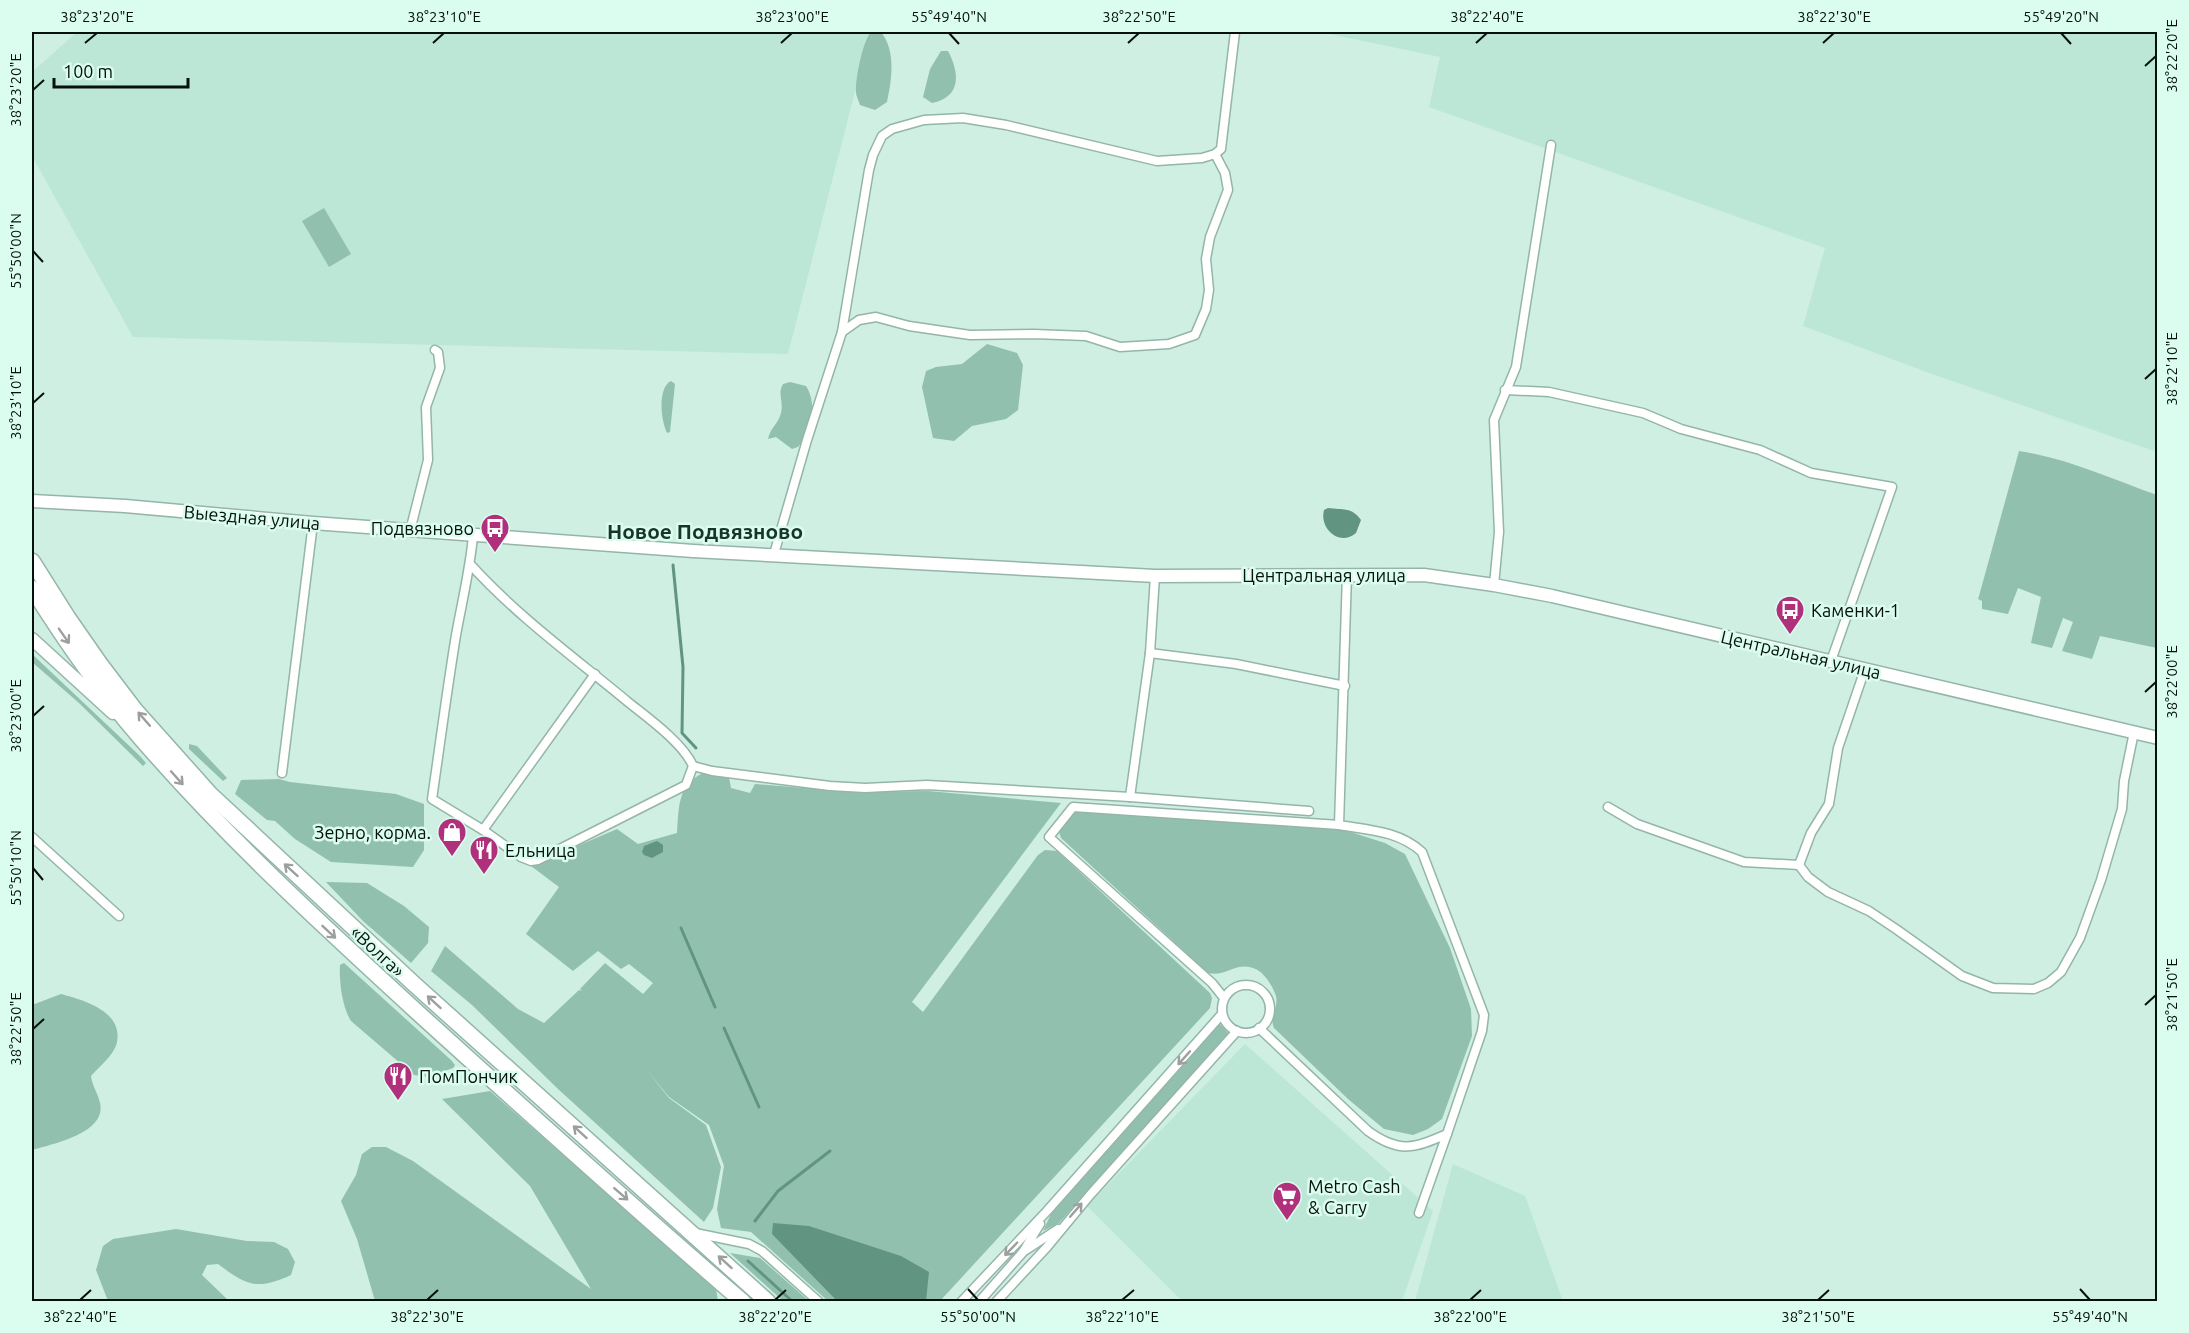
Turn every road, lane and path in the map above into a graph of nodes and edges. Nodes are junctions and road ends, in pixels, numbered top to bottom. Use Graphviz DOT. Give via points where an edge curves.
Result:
graph roads {
  1 [pos="1235,32"];
  2 [pos="1551,145"];
  3 [pos="1215,154"];
  4 [pos="842,332"];
  5 [pos="435,350"];
  6 [pos="1505,390"];
  7 [pos="32,501"];
  8 [pos="313,523"];
  9 [pos="410,531"];
  10 [pos="473,536"];
  11 [pos="774,554"];
  12 [pos="32,561"];
  13 [pos="470,564"];
  14 [pos="1347,574"];
  15 [pos="1155,576"];
  16 [pos="1494,585"];
  17 [pos="32,588"];
  18 [pos="32,639"];
  19 [pos="1150,653"];
  20 [pos="1831,661"];
  21 [pos="1865,669"];
  22 [pos="595,674"];
  23 [pos="1345,686"];
  24 [pos="2134,732"];
  25 [pos="138,735"];
  26 [pos="2157,738"];
  27 [pos="693,766"];
  28 [pos="282,773"];
  29 [pos="1130,797"];
  30 [pos="1608,807"];
  31 [pos="1309,811"];
  32 [pos="1339,825"];
  33 [pos="483,830"];
  34 [pos="32,837"];
  35 [pos="1798,865"];
  36 [pos="119,916"];
  37 [pos="1224,998"];
  38 [pos="1222,1014"];
  39 [pos="1259,1028"];
  40 [pos="1237,1031"];
  41 [pos="1447,1134"];
  42 [pos="1047,1211"];
  43 [pos="1419,1213"];
  44 [pos="1063,1226"];
  45 [pos="693,1233"];
  46 [pos="1023,1252"];
  47 [pos="725,1286"];
  48 [pos="730,1302"];
  49 [pos="743,1302"];
  50 [pos="768,1302"];
  51 [pos="819,1302"];
  52 [pos="961,1302"];
  53 [pos="979,1302"];
  54 [pos="996,1302"];
  1 -- 3 [label="street" via="1222,142"];
  2 -- 6 [label="street" via="1520,346"];
  3 -- 4 [label="street" via="1157,161 963,118 924,120 892,129 882,136 869,171"];
  3 -- 4 [label="street" via="1228,190 1210,237 1206,259 1209,290 1195,335 1169,344 1120,347 1086,336 970,335 876,317 859,320"];
  4 -- 11 [label="street"];
  5 -- 9 [label="street" via="440,368 426,407 428,460"];
  6 -- 16 [label="street" via="1494,420 1499,532"];
  6 -- 20 [label="street" via="1549,393 1643,414 1681,429 1760,450 1811,473 1892,487"];
  7 -- 8 [label="main road, Выездная улица"];
  8 -- 9 [label="main road, Выездная улица"];
  8 -- 28 [label="street"];
  9 -- 10 [label="main road, Выездная улица"];
  10 -- 11 [label="main road, Центральная улица"];
  10 -- 13 [label="street"];
  11 -- 15 [label="main road, Центральная улица"];
  45 -- 12 [label="highway, «Волга», one-way" via="414,984 210,794 135,710"];
  13 -- 22 [label="street" via="495,592"];
  13 -- 33 [label="street" via="432,799"];
  14 -- 15 [label="main road, Центральная улица"];
  14 -- 16 [label="main road, Центральная улица" via="1424,575"];
  14 -- 23 [label="street"];
  15 -- 19 [label="street"];
  16 -- 20 [label="main road, Центральная улица"];
  17 -- 25 [label="highway, «Волга», one-way" via="99,687"];
  18 -- 25 [label="main road"];
  19 -- 23 [label="street" via="1236,664"];
  19 -- 29 [label="street"];
  20 -- 21 [label="main road, Центральная улица"];
  21 -- 24 [label="main road, Центральная улица"];
  21 -- 35 [label="street" via="1838,748 1829,804"];
  22 -- 27 [label="street" via="684,751"];
  22 -- 33 [label="street"];
  23 -- 32 [label="street"];
  24 -- 26 [label="main road, Центральная улица"];
  24 -- 35 [label="street" via="2122,809 2080,938 2061,972 2034,989 1993,988 1962,976 1869,911 1828,892"];
  25 -- 47 [label="highway, «Волга», one-way" via="207,812 325,928"];
  27 -- 29 [label="street" via="865,789 927,785"];
  27 -- 33 [label="street" via="686,785 538,860 521,858"];
  29 -- 31 [label="street"];
  30 -- 35 [label="street" via="1637,825 1744,862"];
  32 -- 37 [label="street" via="1073,807 1049,837"];
  32 -- 41 [label="street" via="1396,835 1422,852 1484,1015"];
  34 -- 36 [label="street"];
  37 -- 38 [label="street"];
  37 -- 39 [label="street" via="1243,985 1259,988 1270,1009"];
  38 -- 40 [label="street"];
  38 -- 42 [label="street, one-way"];
  39 -- 40 [label="street" via="1252,1032"];
  39 -- 41 [label="street" via="1382,1141 1402,1147 1419,1146"];
  44 -- 40 [label="street, one-way"];
  41 -- 43 [label="street"];
  42 -- 46 [label="street"];
  42 -- 52 [label="street, one-way"];
  44 -- 46 [label="street"];
  44 -- 54 [label="street"];
  50 -- 45 [label="highway, «Волга», one-way"];
  45 -- 51 [label="street" via="750,1244"];
  46 -- 53 [label="street"];
  47 -- 48 [label="street"];
  47 -- 49 [label="highway, «Волга»"];
}
